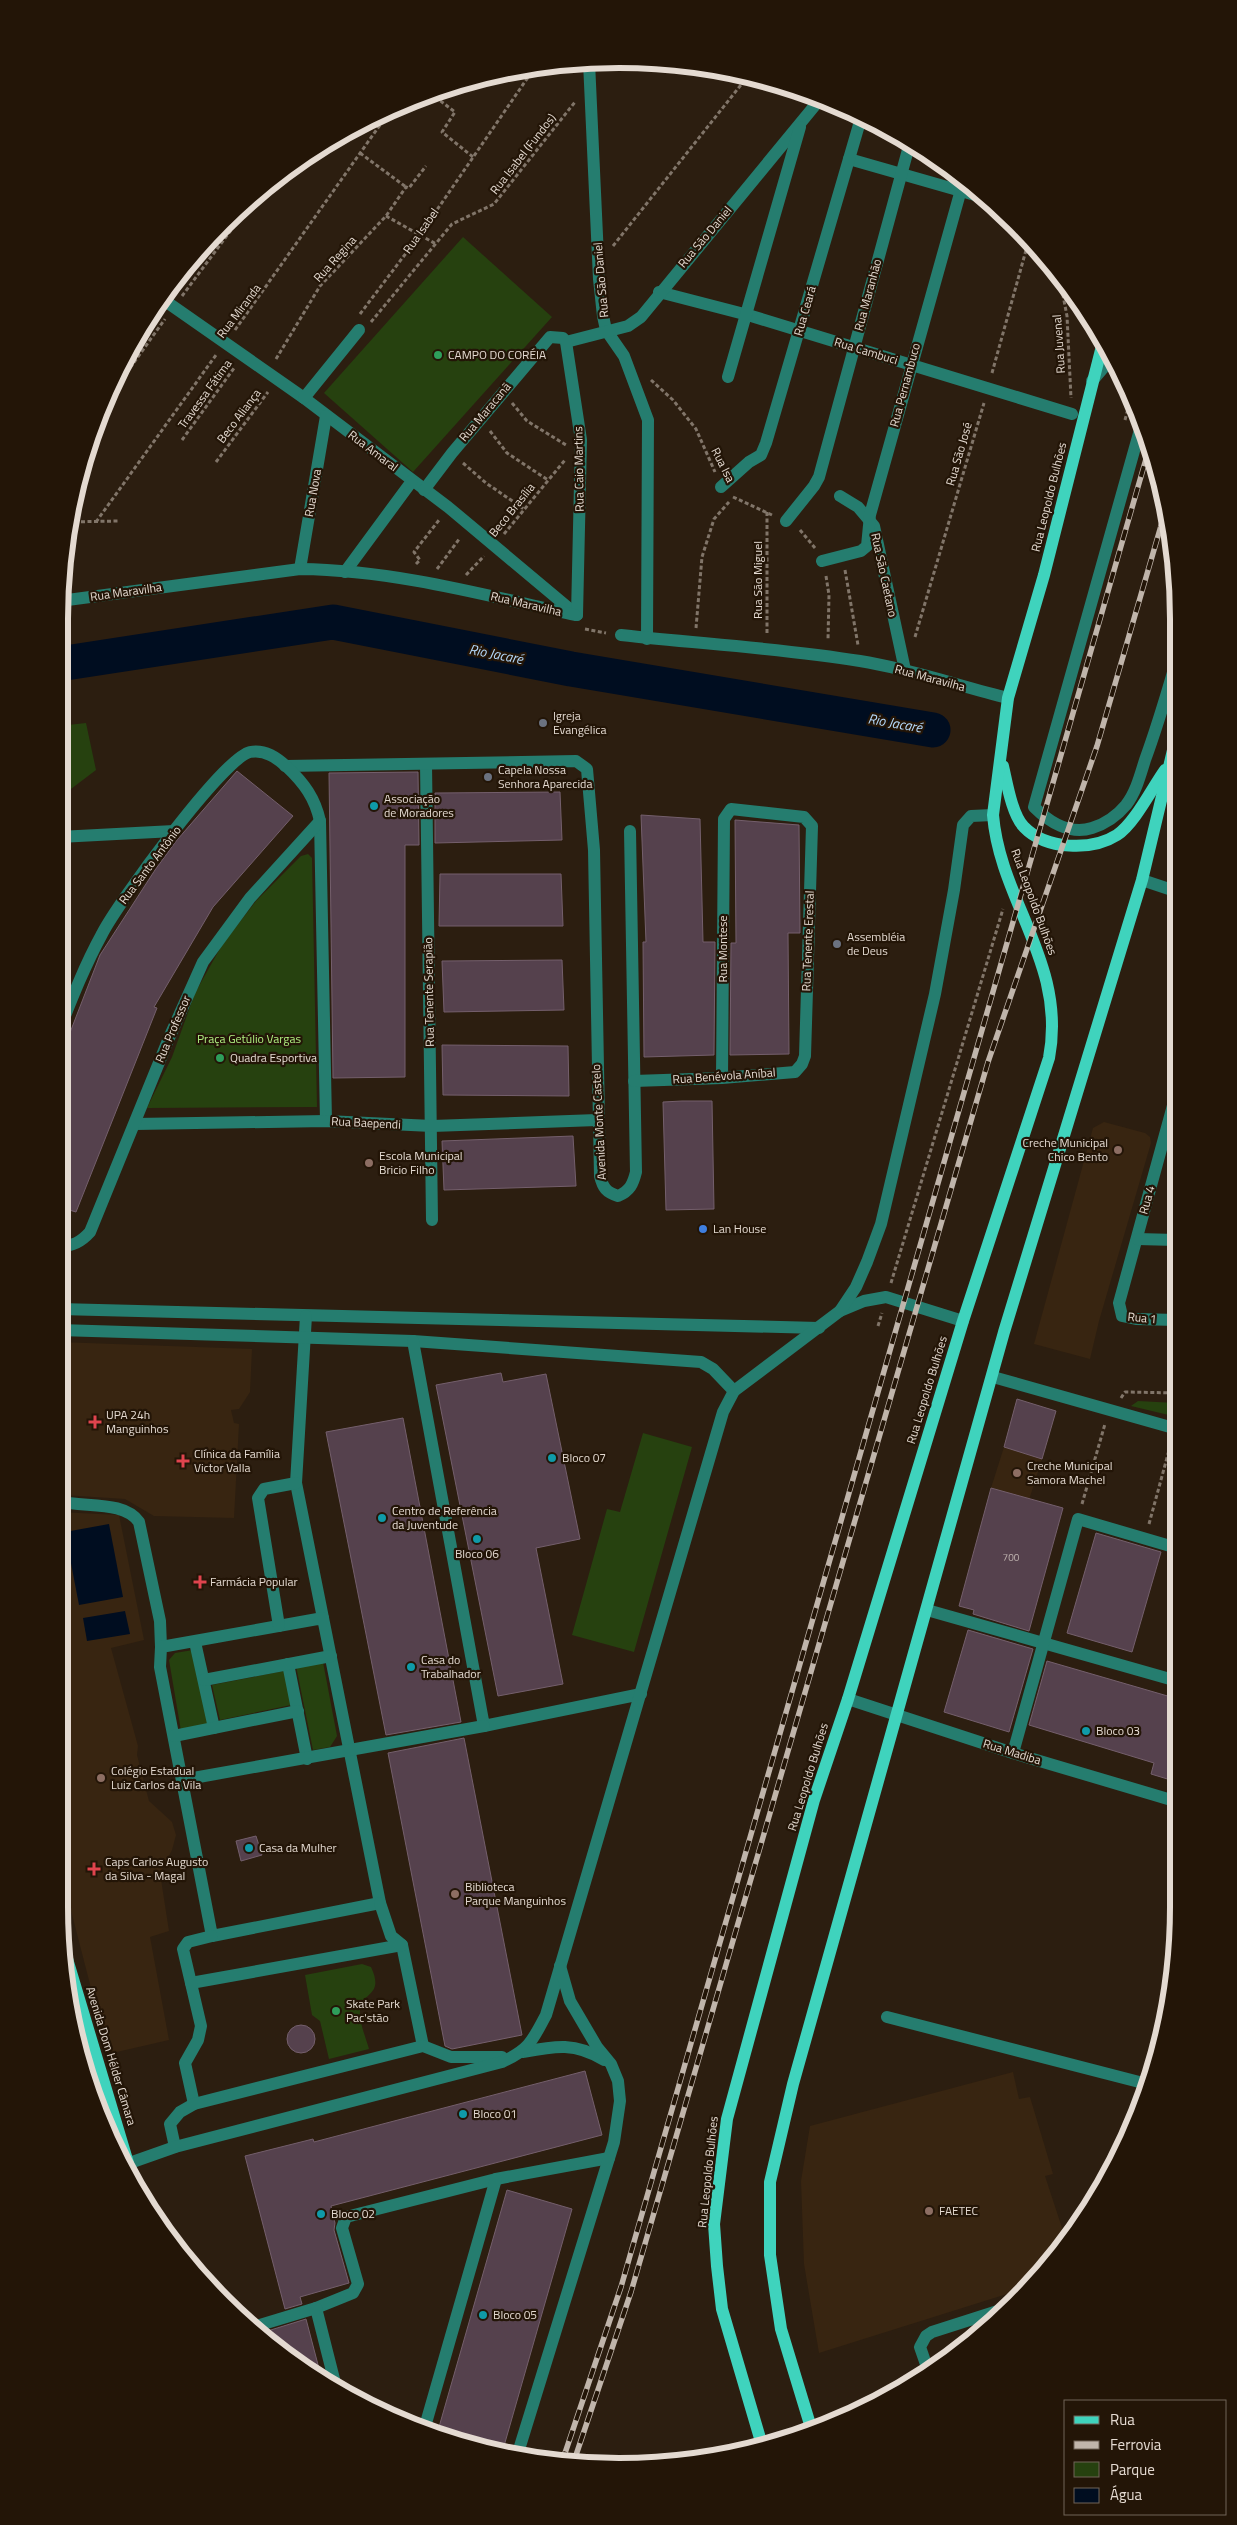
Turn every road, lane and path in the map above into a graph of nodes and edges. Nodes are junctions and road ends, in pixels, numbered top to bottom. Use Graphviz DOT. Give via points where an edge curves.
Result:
graph roads {
  1 [pos="589,69"];
  2 [pos="530,75"];
  3 [pos="743,82"];
  4 [pos="589,84"];
  5 [pos="436,99"];
  6 [pos="816,104"];
  7 [pos="383,120"];
  8 [pos="801,121"];
  9 [pos="860,123"];
  10 [pos="908,150"];
  11 [pos="360,153"];
  12 [pos="473,157"];
  13 [pos="849,159"];
  14 [pos="426,166"];
  15 [pos="901,174"];
  16 [pos="958,184"];
  17 [pos="406,187"];
  18 [pos="961,187"];
  19 [pos="386,216"];
  20 [pos="419,236"];
  21 [pos="436,244"];
  22 [pos="1027,248"];
  23 [pos="598,264"];
  24 [pos="659,292"];
  25 [pos="1062,292"];
  26 [pos="167,302"];
  27 [pos="748,315"];
  28 [pos="359,330"];
  29 [pos="606,330"];
  30 [pos="799,331"];
  31 [pos="566,342"];
  32 [pos="224,344"];
  33 [pos="854,348"];
  34 [pos="1100,351"];
  35 [pos="242,357"];
  36 [pos="1107,364"];
  37 [pos="910,365"];
  38 [pos="645,375"];
  39 [pos="728,377"];
  40 [pos="271,378"];
  41 [pos="1092,381"];
  42 [pos="988,388"];
  43 [pos="502,391"];
  44 [pos="304,398"];
  45 [pos="1072,414"];
  46 [pos="326,416"];
  47 [pos="480,418"];
  48 [pos="1139,438"];
  49 [pos="182,440"];
  50 [pos="577,445"];
  51 [pos="452,453"];
  52 [pos="216,462"];
  53 [pos="548,480"];
  54 [pos="412,481"];
  55 [pos="722,487"];
  56 [pos="424,490"];
  57 [pos="840,496"];
  58 [pos="733,498"];
  59 [pos="448,507"];
  60 [pos="525,509"];
  61 [pos="767,512"];
  62 [pos="119,521"];
  63 [pos="76,522"];
  64 [pos="96,522"];
  65 [pos="786,522"];
  66 [pos="871,522"];
  67 [pos="470,525"];
  68 [pos="494,546"];
  69 [pos="842,557"];
  70 [pos="822,561"];
  71 [pos="300,569"];
  72 [pos="345,572"];
  73 [pos="405,578"];
  74 [pos="427,583"];
  75 [pos="454,588"];
  76 [pos="69,600"];
  77 [pos="577,616"];
  78 [pos="621,635"];
  79 [pos="647,639"];
  80 [pos="913,642"];
  81 [pos="695,643"];
  82 [pos="767,649"];
  83 [pos="827,656"];
  84 [pos="862,661"];
  85 [pos="905,670"];
  86 [pos="1170,682"];
  87 [pos="1008,698"];
  88 [pos="1170,759"];
  89 [pos="1001,762"];
  90 [pos="426,764"];
  91 [pos="285,766"];
  92 [pos="1168,766"];
  93 [pos="993,815"];
  94 [pos="724,819"];
  95 [pos="320,821"];
  96 [pos="174,831"];
  97 [pos="630,831"];
  98 [pos="68,837"];
  99 [pos="1142,880"];
  100 [pos="1170,889"];
  101 [pos="68,1009"];
  102 [pos="805,1056"];
  103 [pos="722,1078"];
  104 [pos="634,1081"];
  105 [pos="1170,1116"];
  106 [pos="597,1120"];
  107 [pos="326,1121"];
  108 [pos="134,1124"];
  109 [pos="432,1126"];
  110 [pos="432,1220"];
  111 [pos="1136,1239"];
  112 [pos="1170,1240"];
  113 [pos="68,1247"];
  114 [pos="1119,1302"];
  115 [pos="68,1309"];
  116 [pos="840,1311"];
  117 [pos="306,1316"];
  118 [pos="1170,1320"];
  119 [pos="963,1321"];
  120 [pos="818,1328"];
  121 [pos="68,1330"];
  122 [pos="305,1336"];
  123 [pos="413,1341"];
  124 [pos="993,1377"];
  125 [pos="734,1391"];
  126 [pos="1170,1394"];
  127 [pos="1111,1410"];
  128 [pos="1170,1427"];
  129 [pos="1170,1449"];
  130 [pos="296,1483"];
  131 [pos="68,1502"];
  132 [pos="1078,1520"];
  133 [pos="1144,1538"];
  134 [pos="1170,1546"];
  135 [pos="927,1610"];
  136 [pos="323,1618"];
  137 [pos="279,1626"];
  138 [pos="195,1642"];
  139 [pos="1044,1644"];
  140 [pos="161,1647"];
  141 [pos="331,1656"];
  142 [pos="288,1664"];
  143 [pos="204,1680"];
  144 [pos="1170,1680"];
  145 [pos="641,1694"];
  146 [pos="848,1698"];
  147 [pos="298,1711"];
  148 [pos="897,1715"];
  149 [pos="484,1726"];
  150 [pos="214,1728"];
  151 [pos="174,1736"];
  152 [pos="348,1752"];
  153 [pos="1013,1753"];
  154 [pos="307,1759"];
  155 [pos="182,1780"];
  156 [pos="1170,1800"];
  157 [pos="380,1903"];
  158 [pos="212,1936"];
  159 [pos="402,1945"];
  160 [pos="560,1966"];
  161 [pos="72,1976"];
  162 [pos="191,1983"];
  163 [pos="887,2017"];
  164 [pos="423,2046"];
  165 [pos="518,2054"];
  166 [pos="611,2064"];
  167 [pos="1141,2082"];
  168 [pos="194,2104"];
  169 [pos="118,2138"];
  170 [pos="175,2147"];
  171 [pos="609,2158"];
  172 [pos="131,2162"];
  173 [pos="496,2180"];
  174 [pos="316,2308"];
  175 [pos="989,2314"];
  176 [pos="260,2325"];
  177 [pos="926,2364"];
  178 [pos="334,2378"];
  179 [pos="426,2423"];
  180 [pos="810,2423"];
  181 [pos="760,2439"];
  182 [pos="519,2448"];
  1 -- 4 [label="street, Rua São Daniel"];
  2 -- 12 [label="path, Rua Isabel"];
  3 -- 23 [label="path"];
  4 -- 21 [label="path, Rua Isabel (Fundos)" via="494,204 452,224"];
  4 -- 23 [label="street, Rua São Daniel"];
  5 -- 12 [label="path" via="455,112 442,132"];
  6 -- 8 [label="street, Rua Sāo Daniel"];
  7 -- 11 [label="path, Rua Miranda"];
  8 -- 24 [label="street, Rua Sāo Daniel"];
  8 -- 27 [label="street"];
  9 -- 13 [label="street, Rua Ceará"];
  10 -- 15 [label="street, Rua Maranhão"];
  11 -- 17 [label="path"];
  11 -- 32 [label="path, Rua Miranda" via="267,288"];
  12 -- 20 [label="path, Rua Isabel"];
  13 -- 15 [label="street"];
  13 -- 30 [label="street, Rua Ceará"];
  14 -- 17 [label="path, Rua Regina" via="409,188"];
  15 -- 16 [label="street"];
  15 -- 33 [label="street, Rua Maranhão"];
  17 -- 19 [label="path, Rua Regina"];
  18 -- 37 [label="street, Rua Pernambuco"];
  19 -- 20 [label="path"];
  19 -- 40 [label="path, Rua Regina" via="320,286"];
  20 -- 21 [label="path"];
  20 -- 28 [label="path, Rua Isabel" via="357,318"];
  21 -- 28 [label="path, Rua Isabel (Fundos)" via="366,328"];
  22 -- 42 [label="path, Rua São José"];
  23 -- 29 [label="street, Rua São Daniel"];
  24 -- 27 [label="street, Rua Cambuci"];
  24 -- 29 [label="street, Rua Sāo Daniel" via="635,322"];
  25 -- 45 [label="path, Rua Juvenal" via="1067,316"];
  26 -- 32 [label="street, Rua Amaral"];
  27 -- 30 [label="street, Rua Cambuci"];
  27 -- 39 [label="street"];
  28 -- 44 [label="street"];
  29 -- 31 [label="street, Rua Sāo Daniel"];
  29 -- 79 [label="street, Rua São Daniel" via="624,356 648,420"];
  30 -- 33 [label="street, Rua Cambuci"];
  30 -- 55 [label="street, Rua Ceará" via="761,455 748,462"];
  31 -- 43 [label="street, Rua Maracanã" via="563,338 550,337"];
  31 -- 50 [label="street, Rua Caio Martins"];
  32 -- 35 [label="street, Rua Amaral"];
  32 -- 64 [label="path, Rua Miranda"];
  33 -- 37 [label="street, Rua Cambuci"];
  33 -- 65 [label="street, Rua Maranhão" via="819,477"];
  34 -- 41 [label="main road, Rua Leopoldo Bulhões"];
  35 -- 40 [label="street, Rua Amaral"];
  35 -- 49 [label="path, Travessa Fátima"];
  36 -- 41 [label="street"];
  37 -- 42 [label="street, Rua Cambuci"];
  37 -- 66 [label="street, Rua Pernambuco" via="870,515"];
  38 -- 55 [label="path, Rua Isa" via="673,400 696,429"];
  40 -- 44 [label="street, Rua Amaral"];
  40 -- 52 [label="path, Beco Aliança"];
  41 -- 87 [label="main road, Rua Leopoldo Bulhões" via="1044,575"];
  42 -- 45 [label="street, Rua Cambuci"];
  42 -- 80 [label="path, Rua São José"];
  43 -- 47 [label="street, Rua Maracanã"];
  43 -- 50 [label="path" via="527,421"];
  44 -- 46 [label="street, Rua Amaral"];
  46 -- 54 [label="street, Rua Amaral"];
  46 -- 71 [label="street, Rua Nova"];
  47 -- 51 [label="street, Rua Maracanã"];
  47 -- 53 [label="path" via="507,453"];
  48 -- 86 [label="street" via="1034,807 1042,816 1070,830 1086,830 1100,826 1126,805 1140,778"];
  50 -- 53 [label="path, Beco Brasília"];
  50 -- 77 [label="street, Rua Caio Martins"];
  51 -- 56 [label="street, Rua Maracanã"];
  51 -- 60 [label="path" via="486,483"];
  53 -- 60 [label="path, Beco Brasília"];
  54 -- 56 [label="street, Rua Amaral"];
  54 -- 72 [label="street"];
  55 -- 58 [label="path, Rua Isa"];
  56 -- 59 [label="street, Rua Amaral"];
  57 -- 66 [label="street, Rua São Caetano" via="858,507"];
  58 -- 61 [label="path, Rua Isa"];
  58 -- 81 [label="path" via="714,519 702,557"];
  59 -- 67 [label="street, Rua Amaral"];
  59 -- 73 [label="path" via="414,552 420,560"];
  60 -- 68 [label="path, Beco Brasília"];
  61 -- 65 [label="path, Rua Isa"];
  61 -- 82 [label="path, Rua São Miguel"];
  62 -- 64 [label="path"];
  63 -- 64 [label="path"];
  65 -- 70 [label="path, Rua Isa" via="802,531"];
  66 -- 69 [label="street, Rua Pernambuco" via="867,546"];
  66 -- 85 [label="street, Rua São Caetano"];
  67 -- 68 [label="street, Rua Amaral"];
  67 -- 74 [label="path"];
  68 -- 75 [label="path, Beco Brasília"];
  68 -- 77 [label="street, Rua Amaral"];
  69 -- 70 [label="street, Rua Pernambuco"];
  69 -- 84 [label="path"];
  70 -- 83 [label="path" via="829,595"];
  71 -- 72 [label="street, Rua Maravilha"];
  71 -- 76 [label="street, Rua Maravilha"];
  72 -- 73 [label="street, Rua Maravilha"];
  73 -- 74 [label="street, Rua Maravilha"];
  74 -- 75 [label="street, Rua Maravilha"];
  75 -- 77 [label="street, Rua Maravilha"];
  77 -- 78 [label="path, Rua Maravilha" via="580,628"];
  78 -- 79 [label="street, Rua Maravilha"];
  79 -- 81 [label="street, Rua Maravilha"];
  81 -- 82 [label="street, Rua Maravilha"];
  82 -- 83 [label="street, Rua Maravilha"];
  83 -- 84 [label="street, Rua Maravilha"];
  84 -- 85 [label="street, Rua Maravilha"];
  85 -- 87 [label="street, Rua Maravilha"];
  87 -- 89 [label="main road, Rua Leopoldo Bulhões"];
  88 -- 92 [label="main road"];
  89 -- 92 [label="main road" via="1017,817 1024,828 1056,844 1081,846 1098,844 1118,834"];
  89 -- 93 [label="main road, Rua Leopoldo Bulhões"];
  90 -- 91 [label="street"];
  90 -- 106 [label="street, Avenida Monte Castelo" via="576,762 587,769 594,850"];
  90 -- 109 [label="street, Rua Tenente Serapião"];
  91 -- 95 [label="street, Rua Santo Antônio" via="311,793"];
  91 -- 96 [label="street, Rua Santo Antônio" via="274,756 258,751 248,752 235,760"];
  92 -- 99 [label="main road"];
  93 -- 116 [label="street" via="971,816 962,825 936,994 881,1224 856,1287"];
  93 -- 119 [label="main road, Rua Leopoldo Bulhões" via="994,831 1010,884 1040,956 1052,1011 1053,1036 1049,1058"];
  94 -- 102 [label="street, Rua Tenente Erestal" via="731,809 804,816 812,826"];
  94 -- 103 [label="street, Rua Montese"];
  95 -- 107 [label="street"];
  95 -- 108 [label="street, Rua Professor" via="250,898 204,962"];
  96 -- 98 [label="street"];
  96 -- 101 [label="street, Rua Santo Antônio" via="102,932"];
  97 -- 104 [label="street, Avenida Monte Castelo"];
  99 -- 100 [label="street"];
  99 -- 124 [label="main road"];
  102 -- 103 [label="street, Rua Benévola Aníbal" via="795,1072"];
  103 -- 104 [label="street, Rua Benévola Aníbal"];
  104 -- 106 [label="street, Avenida Monte Castelo" via="636,1172 632,1185 618,1196 608,1193 603,1187"];
  105 -- 111 [label="street, Rua 4"];
  106 -- 109 [label="street, Rua Baependi"];
  107 -- 108 [label="street, Rua Baependi"];
  107 -- 109 [label="street, Rua Baependi"];
  108 -- 113 [label="street, Rua Professor" via="90,1232"];
  109 -- 110 [label="street, Rua Tenente Serapião"];
  111 -- 112 [label="street"];
  111 -- 114 [label="street, Rua 4"];
  114 -- 118 [label="street, Rua 1" via="1122,1316"];
  115 -- 117 [label="street"];
  116 -- 119 [label="street" via="864,1301 886,1297"];
  116 -- 120 [label="street"];
  117 -- 120 [label="street"];
  117 -- 122 [label="street"];
  119 -- 146 [label="main road, Rua Leopoldo Bulhões"];
  120 -- 125 [label="street"];
  121 -- 122 [label="street"];
  122 -- 123 [label="street"];
  122 -- 130 [label="street"];
  123 -- 125 [label="street" via="701,1362 713,1369"];
  123 -- 149 [label="street"];
  124 -- 127 [label="street"];
  124 -- 135 [label="main road"];
  125 -- 145 [label="street" via="722,1417"];
  126 -- 127 [label="path" via="1125,1392"];
  127 -- 128 [label="street"];
  127 -- 132 [label="path"];
  129 -- 133 [label="path"];
  130 -- 136 [label="street"];
  130 -- 137 [label="street" via="264,1489 257,1505"];
  131 -- 140 [label="street" via="125,1510 139,1522 160,1620"];
  132 -- 133 [label="street"];
  132 -- 139 [label="street"];
  133 -- 134 [label="street"];
  135 -- 139 [label="street"];
  135 -- 148 [label="main road"];
  136 -- 137 [label="street"];
  136 -- 141 [label="street"];
  137 -- 138 [label="street"];
  138 -- 140 [label="street"];
  138 -- 143 [label="street"];
  139 -- 144 [label="street"];
  139 -- 153 [label="street"];
  140 -- 151 [label="street" via="160,1667"];
  141 -- 142 [label="street"];
  141 -- 152 [label="street"];
  142 -- 143 [label="street"];
  142 -- 147 [label="street"];
  143 -- 150 [label="street"];
  145 -- 149 [label="street"];
  145 -- 160 [label="street"];
  146 -- 148 [label="street, Rua Madiba"];
  146 -- 181 [label="main road, Rua Leopoldo Bulhões" via="814,1800 729,2109 715,2215 722,2310"];
  147 -- 150 [label="street"];
  147 -- 154 [label="street"];
  148 -- 153 [label="street, Rua Madiba"];
  148 -- 180 [label="main road" via="793,2084 770,2182 770,2254 781,2329"];
  149 -- 152 [label="street"];
  150 -- 151 [label="street"];
  151 -- 155 [label="street"];
  152 -- 154 [label="street"];
  152 -- 157 [label="street"];
  153 -- 156 [label="street, Rua Madiba"];
  154 -- 155 [label="street"];
  155 -- 158 [label="street"];
  157 -- 158 [label="street"];
  157 -- 159 [label="street" via="391,1936"];
  158 -- 162 [label="street" via="188,1942 183,1949"];
  159 -- 162 [label="street"];
  159 -- 164 [label="street"];
  160 -- 165 [label="street" via="546,2015 534,2038"];
  160 -- 166 [label="street" via="570,2001"];
  161 -- 169 [label="main road, Avenida Dom Hélder Câmara"];
  162 -- 168 [label="street" via="201,2026 198,2040 185,2063"];
  163 -- 167 [label="street"];
  164 -- 165 [label="street" via="451,2057"];
  164 -- 168 [label="street"];
  165 -- 166 [label="street" via="557,2046 574,2047"];
  165 -- 170 [label="street" via="430,2081"];
  166 -- 171 [label="street" via="618,2081 620,2102"];
  168 -- 170 [label="street" via="180,2112 170,2124"];
  170 -- 172 [label="street"];
  171 -- 173 [label="street"];
  171 -- 182 [label="street"];
  173 -- 174 [label="street" via="346,2217 342,2228 357,2288 353,2293"];
  173 -- 179 [label="street"];
  174 -- 176 [label="street"];
  174 -- 178 [label="street"];
  175 -- 177 [label="street" via="926,2336 920,2347"];
}
